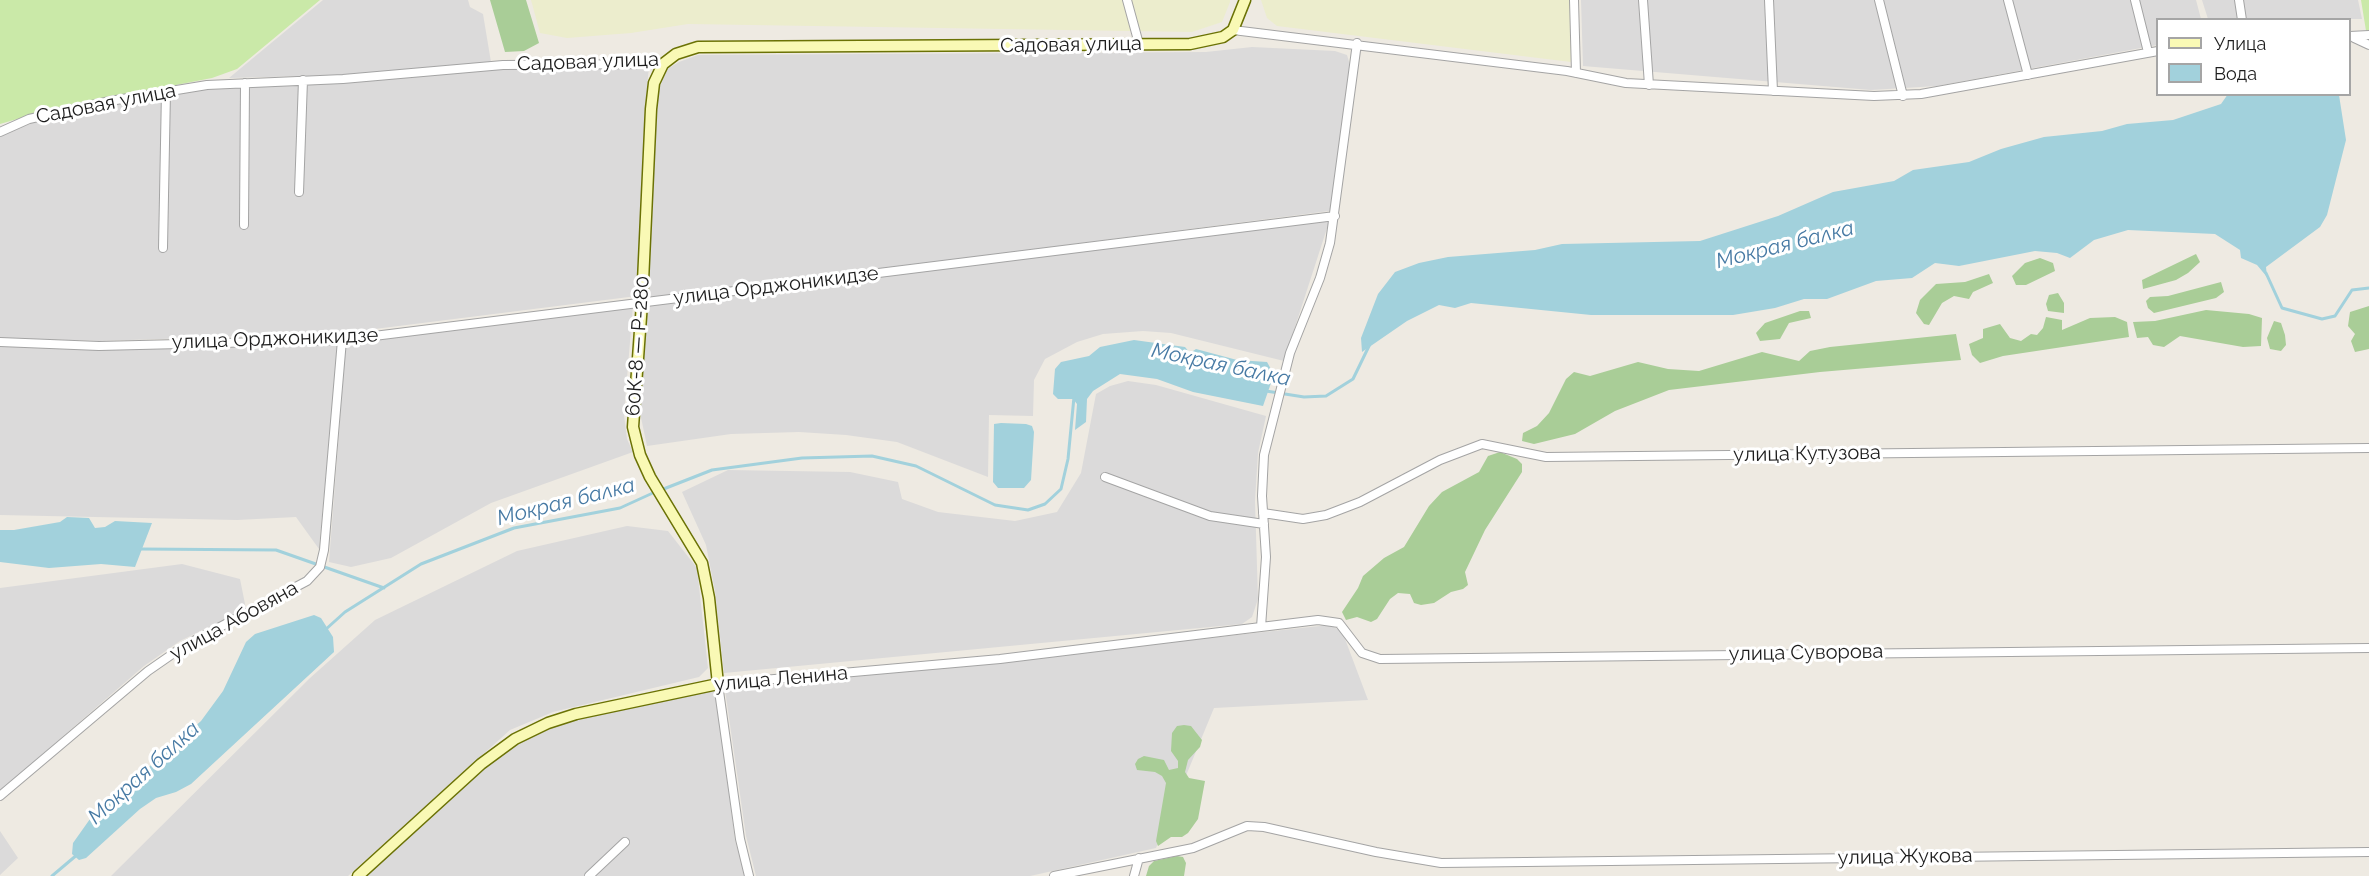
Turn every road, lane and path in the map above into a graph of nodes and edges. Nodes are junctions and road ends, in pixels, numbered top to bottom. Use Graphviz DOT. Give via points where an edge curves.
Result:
graph roads {
  1 [pos="1127,0"];
  2 [pos="1245,0"];
  3 [pos="1574,0"];
  4 [pos="1643,0"];
  5 [pos="1769,0"];
  6 [pos="1879,0"];
  7 [pos="2008,0"];
  8 [pos="2135,0"];
  9 [pos="2239,0"];
  10 [pos="2242,18"];
  11 [pos="1233,30"];
  12 [pos="2369,35"];
  13 [pos="2351,37"];
  14 [pos="1357,43"];
  15 [pos="1139,44"];
  16 [pos="2369,45"];
  17 [pos="2156,51"];
  18 [pos="2148,52"];
  19 [pos="663,64"];
  20 [pos="1576,73"];
  21 [pos="2028,75"];
  22 [pos="303,80"];
  23 [pos="245,83"];
  24 [pos="1649,84"];
  25 [pos="1773,91"];
  26 [pos="166,92"];
  27 [pos="1903,96"];
  28 [pos="0,132"];
  29 [pos="299,192"];
  30 [pos="1335,216"];
  31 [pos="244,225"];
  32 [pos="163,248"];
  33 [pos="642,303"];
  34 [pos="342,340"];
  35 [pos="0,342"];
  36 [pos="2369,448"];
  37 [pos="1105,477"];
  38 [pos="1263,513"];
  39 [pos="1264,524"];
  40 [pos="1261,627"];
  41 [pos="2369,648"];
  42 [pos="718,684"];
  43 [pos="0,796"];
  44 [pos="625,842"];
  45 [pos="2369,852"];
  46 [pos="1139,858"];
  47 [pos="358,876"];
  48 [pos="589,876"];
  49 [pos="749,876"];
  50 [pos="1054,876"];
  51 [pos="1134,876"];
  1 -- 15 [label="street"];
  2 -- 11 [label="street"];
  3 -- 20 [label="street"];
  4 -- 24 [label="street"];
  5 -- 25 [label="street"];
  6 -- 27 [label="street"];
  7 -- 21 [label="street"];
  8 -- 18 [label="street"];
  9 -- 10 [label="street"];
  11 -- 14 [label="street"];
  11 -- 15 [label="street, Садовая улица" via="1208,42"];
  12 -- 13 [label="street"];
  13 -- 16 [label="street"];
  14 -- 20 [label="street"];
  14 -- 30 [label="street"];
  15 -- 19 [label="street, Садовая улица" via="698,47 676,54"];
  17 -- 18 [label="street"];
  18 -- 21 [label="street"];
  19 -- 22 [label="street, Садовая улица" via="503,65"];
  19 -- 33 [label="street, 60К-8 — Р-280" via="654,83 651,109"];
  20 -- 24 [label="street" via="1626,84"];
  21 -- 27 [label="street"];
  22 -- 23 [label="street, Садовая улица"];
  22 -- 29 [label="street"];
  23 -- 26 [label="street, Садовая улица"];
  23 -- 31 [label="street"];
  24 -- 25 [label="street"];
  25 -- 27 [label="street"];
  26 -- 28 [label="street, Садовая улица" via="29,119"];
  26 -- 32 [label="street"];
  30 -- 33 [label="street, улица Орджоникидзе"];
  30 -- 38 [label="street" via="1320,278 1290,353 1268,434"];
  33 -- 34 [label="street, улица Орджоникидзе"];
  33 -- 42 [label="street, 60К-8 — Р-280" via="633,427 650,477 702,563"];
  34 -- 35 [label="street, улица Орджоникидзе" via="99,346"];
  34 -- 43 [label="street, улица Абовяна" via="320,567 307,581 184,646 148,671"];
  36 -- 38 [label="street, улица Кутузова" via="1546,457 1482,444 1326,515 1303,519"];
  37 -- 39 [label="street" via="1210,516"];
  38 -- 39 [label="street"];
  39 -- 40 [label="street"];
  40 -- 41 [label="street, улица Суворова" via="1330,620 1339,624 1362,653 1380,659"];
  40 -- 42 [label="street, улица Ленина" via="1000,659"];
  42 -- 47 [label="street, улица Ленина" via="576,714 515,739 481,764"];
  42 -- 49 [label="street"];
  44 -- 48 [label="street"];
  45 -- 46 [label="street, улица Жукова" via="1441,863 1247,826 1193,848"];
  46 -- 50 [label="street, улица Жукова"];
  46 -- 51 [label="street"];
}
